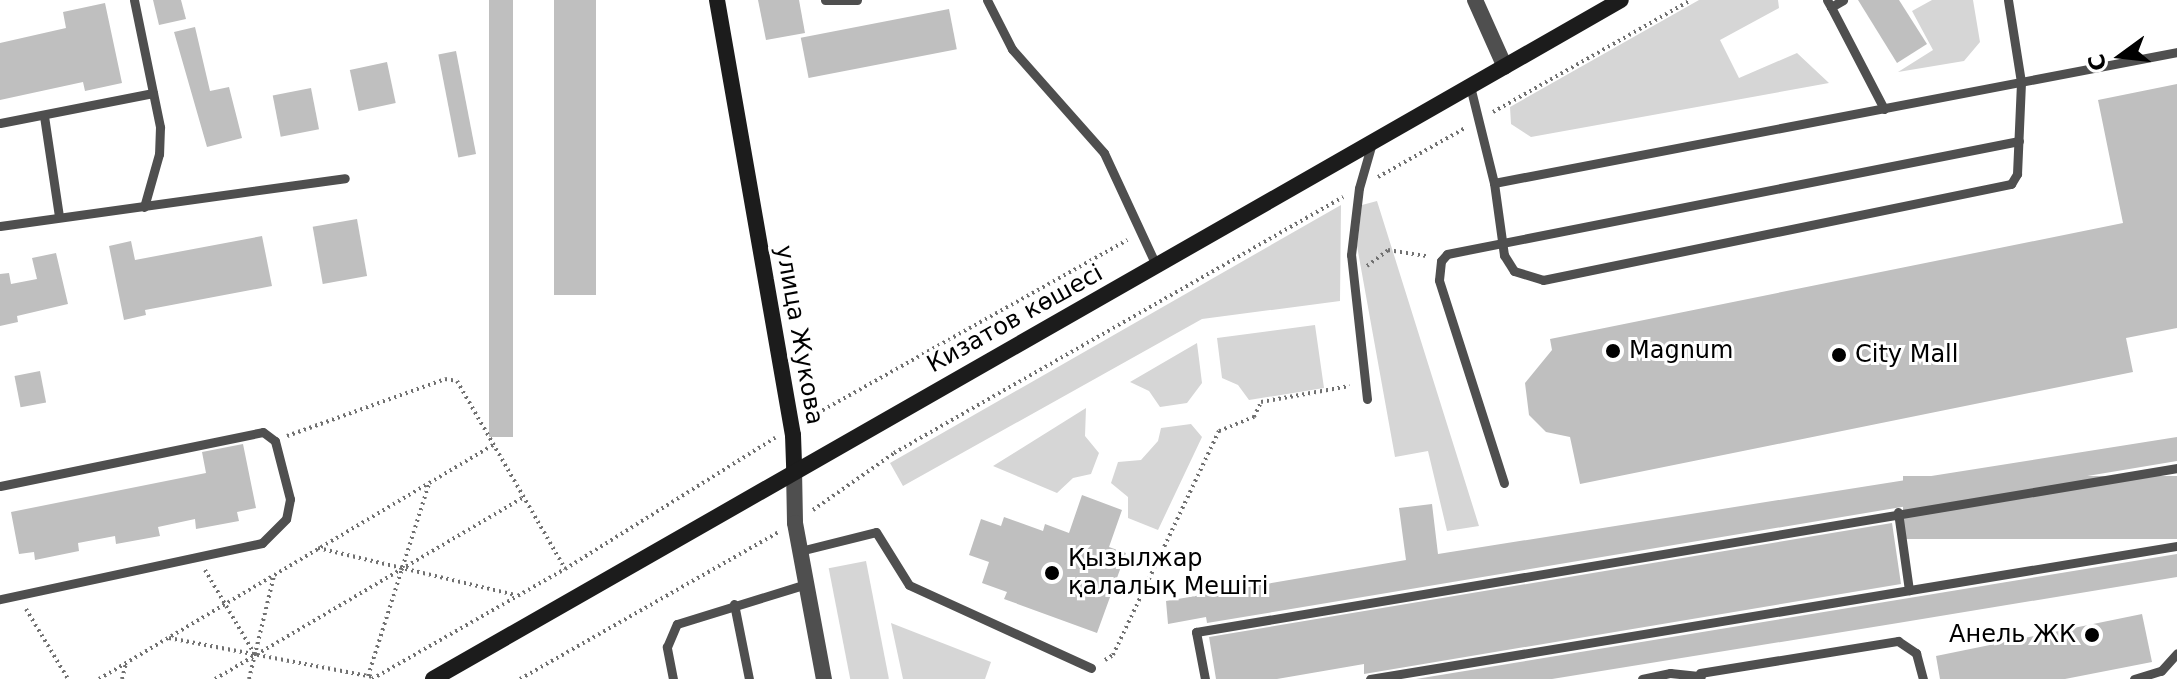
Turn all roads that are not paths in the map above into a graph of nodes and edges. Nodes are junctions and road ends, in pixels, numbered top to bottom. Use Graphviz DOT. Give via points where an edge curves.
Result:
graph roads {
  1 [pos="134,0"];
  2 [pos="717,0"];
  3 [pos="825,0"];
  4 [pos="857,0"];
  5 [pos="987,0"];
  6 [pos="1475,0"];
  7 [pos="1621,0"];
  8 [pos="1843,0"];
  9 [pos="2008,0"];
  10 [pos="1829,3"];
  11 [pos="2177,52"];
  12 [pos="1505,67"];
  13 [pos="2021,82"];
  14 [pos="1470,86"];
  15 [pos="153,93"];
  16 [pos="1884,109"];
  17 [pos="44,116"];
  18 [pos="0,123"];
  19 [pos="2019,141"];
  20 [pos="1372,143"];
  21 [pos="345,178"];
  22 [pos="1494,183"];
  23 [pos="144,207"];
  24 [pos="59,216"];
  25 [pos="0,226"];
  26 [pos="1503,241"];
  27 [pos="1157,267"];
  28 [pos="1367,399"];
  29 [pos="2177,468"];
  30 [pos="794,470"];
  31 [pos="1504,483"];
  32 [pos="0,486"];
  33 [pos="1898,512"];
  34 [pos="2177,546"];
  35 [pos="800,551"];
  36 [pos="806,584"];
  37 [pos="1909,590"];
  38 [pos="0,599"];
  39 [pos="734,604"];
  40 [pos="2177,653"];
  41 [pos="1091,668"];
  42 [pos="1701,676"];
  43 [pos="433,679"];
  44 [pos="673,679"];
  45 [pos="749,679"];
  46 [pos="824,679"];
  47 [pos="1205,679"];
  48 [pos="1370,679"];
  49 [pos="1642,679"];
  50 [pos="1923,679"];
  51 [pos="2134,679"];
  1 -- 15 [label="lane"];
  2 -- 30 [label="main road, улица Жукова" via="792,428"];
  3 -- 4 [label="lane"];
  5 -- 27 [label="lane" via="1012,49 1104,153"];
  6 -- 12 [label="street"];
  7 -- 12 [label="main road, Кизатов көшесі"];
  8 -- 10 [label="lane"];
  9 -- 13 [label="lane"];
  10 -- 16 [label="lane"];
  11 -- 13 [label="lane"];
  12 -- 14 [label="main road, Кизатов көшесі"];
  13 -- 16 [label="lane"];
  13 -- 19 [label="lane"];
  14 -- 20 [label="main road, Кизатов көшесі"];
  14 -- 22 [label="lane"];
  15 -- 17 [label="lane"];
  15 -- 23 [label="lane" via="159,154"];
  16 -- 22 [label="lane"];
  17 -- 18 [label="lane"];
  17 -- 24 [label="lane"];
  19 -- 26 [label="lane"];
  19 -- 26 [label="lane" via="2017,178 2006,185 1543,280 1514,271"];
  20 -- 27 [label="main road, Кизатов көшесі"];
  20 -- 28 [label="lane" via="1359,188 1351,255"];
  21 -- 23 [label="lane"];
  22 -- 26 [label="lane"];
  23 -- 24 [label="lane"];
  24 -- 25 [label="lane"];
  26 -- 31 [label="lane" via="1457,250 1441,261 1439,280"];
  27 -- 30 [label="main road, Кизатов көшесі"];
  29 -- 33 [label="lane"];
  30 -- 35 [label="street, улица Жукова"];
  30 -- 43 [label="main road, Кизатов көшесі"];
  32 -- 38 [label="lane" via="257,433 275,441 290,499 286,519 262,543"];
  33 -- 37 [label="lane"];
  33 -- 47 [label="lane" via="1196,632"];
  34 -- 37 [label="lane"];
  35 -- 36 [label="street, улица Жукова"];
  35 -- 41 [label="lane" via="876,532 909,585"];
  36 -- 39 [label="lane"];
  36 -- 46 [label="street, улица Жукова"];
  37 -- 48 [label="lane"];
  39 -- 44 [label="lane" via="671,630 667,647"];
  39 -- 45 [label="lane"];
  40 -- 51 [label="lane" via="2161,671"];
  42 -- 49 [label="lane"];
  42 -- 50 [label="lane" via="1898,641 1916,653"];
}
